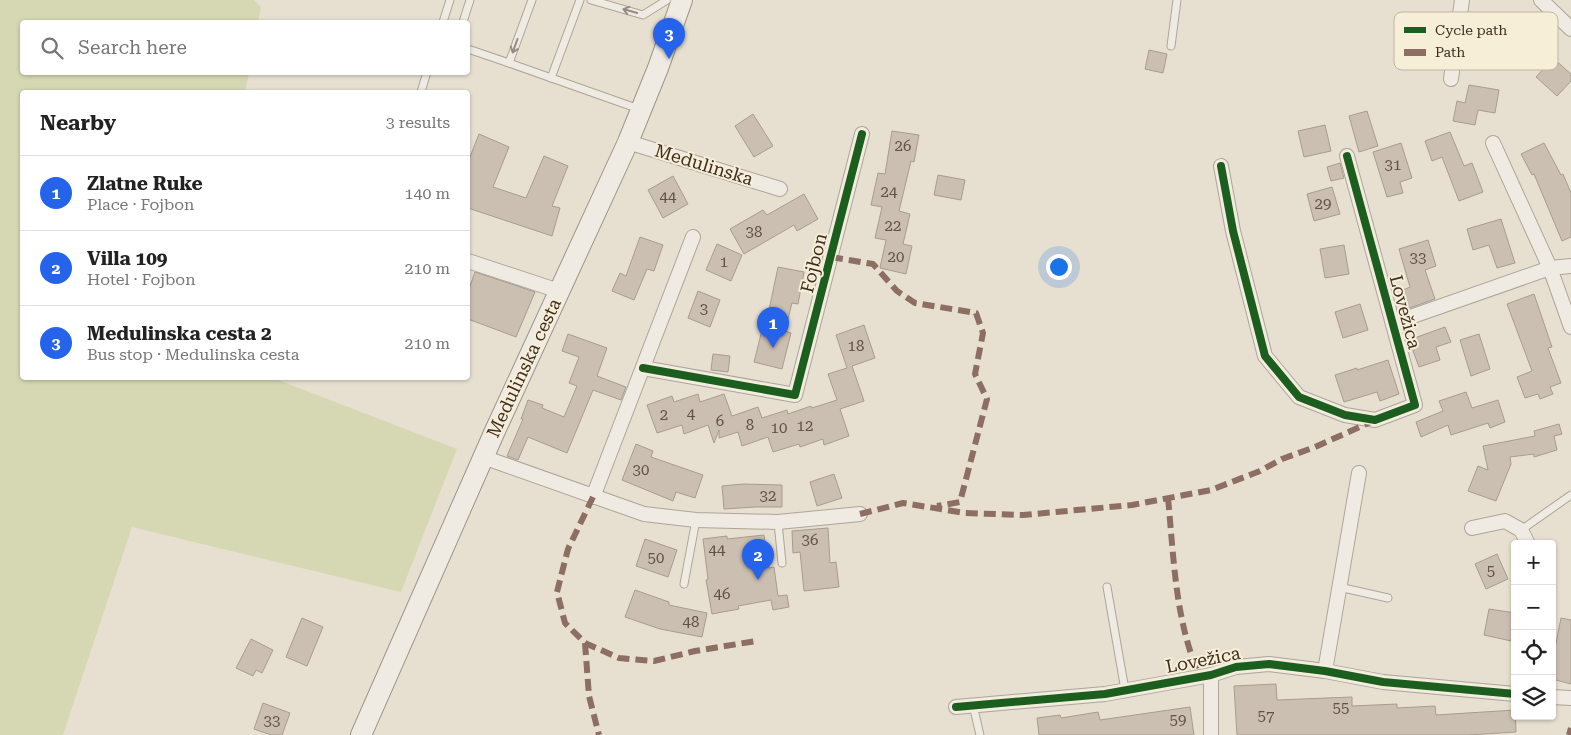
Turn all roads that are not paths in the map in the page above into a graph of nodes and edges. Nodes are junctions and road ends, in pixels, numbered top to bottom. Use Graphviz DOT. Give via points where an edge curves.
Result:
graph roads {
  1 [pos="450,0"];
  2 [pos="470,0"];
  3 [pos="532,0"];
  4 [pos="580,0"];
  5 [pos="591,0"];
  6 [pos="667,0"];
  7 [pos="682,0"];
  8 [pos="1177,0"];
  9 [pos="1541,0"];
  10 [pos="1553,12"];
  11 [pos="1558,16"];
  12 [pos="444,20"];
  13 [pos="464,20"];
  14 [pos="1571,29"];
  15 [pos="1171,46"];
  16 [pos="470,50"];
  17 [pos="509,63"];
  18 [pos="1452,70"];
  19 [pos="426,75"];
  20 [pos="551,78"];
  21 [pos="1451,79"];
  22 [pos="422,90"];
  23 [pos="641,110"];
  24 [pos="862,134"];
  25 [pos="628,142"];
  26 [pos="1493,142"];
  27 [pos="1347,156"];
  28 [pos="1220,166"];
  29 [pos="780,189"];
  30 [pos="693,237"];
  31 [pos="470,262"];
  32 [pos="1571,266"];
  33 [pos="1550,268"];
  34 [pos="559,291"];
  35 [pos="1393,324"];
  36 [pos="1571,327"];
  37 [pos="643,368"];
  38 [pos="483,457"];
  39 [pos="1359,473"];
  40 [pos="1571,494"];
  41 [pos="594,497"];
  42 [pos="860,514"];
  43 [pos="696,520"];
  44 [pos="778,522"];
  45 [pos="1472,528"];
  46 [pos="1521,530"];
  47 [pos="1526,540"];
  48 [pos="782,563"];
  49 [pos="684,584"];
  50 [pos="1107,587"];
  51 [pos="1339,587"];
  52 [pos="1388,598"];
  53 [pos="1325,671"];
  54 [pos="1211,675"];
  55 [pos="1124,690"];
  56 [pos="1511,694"];
  57 [pos="1556,697"];
  58 [pos="1571,698"];
  59 [pos="974,705"];
  60 [pos="956,707"];
  61 [pos="361,735"];
  62 [pos="980,735"];
  63 [pos="1212,735"];
  1 -- 12 [label="lane"];
  2 -- 13 [label="lane"];
  3 -- 17 [label="lane, one-way"];
  4 -- 20 [label="lane"];
  6 -- 5 [label="lane, one-way" via="643,15"];
  7 -- 23 [label="main road, Medulinska cesta"];
  8 -- 15 [label="lane"];
  9 -- 10 [label="street"];
  11 -- 14 [label="street"];
  16 -- 17 [label="lane"];
  17 -- 20 [label="lane"];
  18 -- 21 [label="street"];
  19 -- 22 [label="lane"];
  20 -- 23 [label="lane"];
  23 -- 25 [label="main road, Medulinska cesta"];
  24 -- 37 [label="street, Fojbon" via="796,395"];
  25 -- 29 [label="street, Medulinska"];
  25 -- 34 [label="main road, Medulinska cesta"];
  26 -- 33 [label="street"];
  27 -- 35 [label="street, Lovežica"];
  28 -- 35 [label="street, Lovežica" via="1265,356 1298,397 1345,415 1375,420 1414,405"];
  30 -- 37 [label="street"];
  31 -- 34 [label="street"];
  32 -- 33 [label="street, Lovežica"];
  33 -- 35 [label="street, Lovežica"];
  33 -- 36 [label="street"];
  34 -- 38 [label="main road, Medulinska cesta"];
  37 -- 41 [label="street"];
  38 -- 41 [label="street"];
  38 -- 61 [label="main road, Medulinska cesta"];
  39 -- 51 [label="street"];
  40 -- 46 [label="lane"];
  41 -- 43 [label="street" via="644,514"];
  42 -- 44 [label="street"];
  43 -- 44 [label="street"];
  43 -- 49 [label="lane"];
  44 -- 48 [label="lane"];
  45 -- 46 [label="street" via="1505,521"];
  46 -- 47 [label="street"];
  50 -- 55 [label="lane"];
  51 -- 52 [label="lane"];
  51 -- 53 [label="street"];
  53 -- 54 [label="street, Lovežica" via="1270,664 1236,667"];
  53 -- 56 [label="street, Lovežica" via="1383,682"];
  54 -- 55 [label="street, Lovežica"];
  54 -- 63 [label="street, Lovežica"];
  55 -- 59 [label="street, Lovežica"];
  57 -- 58 [label="street"];
  59 -- 60 [label="street, Lovežica"];
  59 -- 62 [label="lane"];
}
